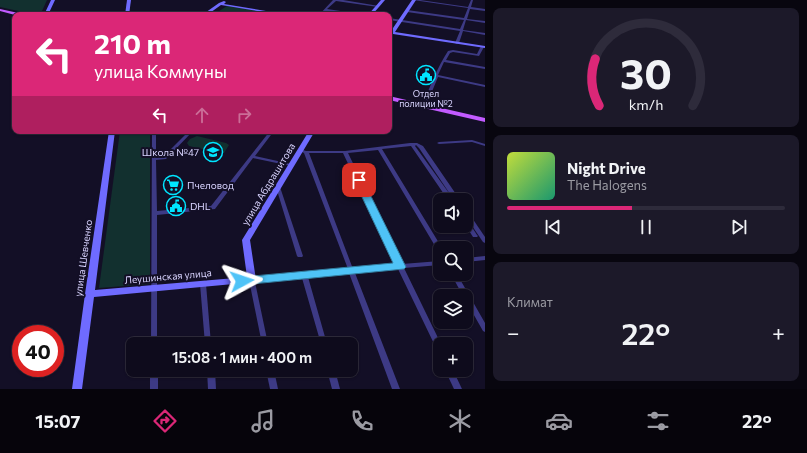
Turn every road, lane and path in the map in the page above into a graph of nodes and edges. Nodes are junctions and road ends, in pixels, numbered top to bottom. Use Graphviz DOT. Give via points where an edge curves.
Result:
graph roads {
  1 [pos="53,0"];
  2 [pos="129,0"];
  3 [pos="226,0"];
  4 [pos="336,0"];
  5 [pos="383,0"];
  6 [pos="414,0"];
  7 [pos="472,0"];
  8 [pos="220,4"];
  9 [pos="378,6"];
  10 [pos="468,8"];
  11 [pos="0,10"];
  12 [pos="325,10"];
  13 [pos="485,10"];
  14 [pos="407,11"];
  15 [pos="47,12"];
  16 [pos="127,12"];
  17 [pos="208,12"];
  18 [pos="269,12"];
  19 [pos="339,12"];
  20 [pos="373,12"];
  21 [pos="12,13"];
  22 [pos="464,19"];
  23 [pos="392,20"];
  24 [pos="400,21"];
  25 [pos="485,22"];
  26 [pos="461,30"];
  27 [pos="392,31"];
  28 [pos="392,32"];
  29 [pos="485,34"];
  30 [pos="457,43"];
  31 [pos="483,47"];
  32 [pos="443,61"];
  33 [pos="485,68"];
  34 [pos="436,76"];
  35 [pos="485,86"];
  36 [pos="392,99"];
  37 [pos="424,106"];
  38 [pos="485,120"];
  39 [pos="112,134"];
  40 [pos="154,134"];
  41 [pos="188,134"];
  42 [pos="270,134"];
  43 [pos="311,134"];
  44 [pos="439,143"];
  45 [pos="412,144"];
  46 [pos="485,145"];
  47 [pos="379,148"];
  48 [pos="303,151"];
  49 [pos="345,152"];
  50 [pos="253,157"];
  51 [pos="155,159"];
  52 [pos="291,166"];
  53 [pos="278,187"];
  54 [pos="446,193"];
  55 [pos="452,193"];
  56 [pos="155,213"];
  57 [pos="473,223"];
  58 [pos="473,233"];
  59 [pos="475,236"];
  60 [pos="435,241"];
  61 [pos="485,241"];
  62 [pos="300,256"];
  63 [pos="485,258"];
  64 [pos="473,259"];
  65 [pos="433,264"];
  66 [pos="400,267"];
  67 [pos="352,271"];
  68 [pos="305,276"];
  69 [pos="252,280"];
  70 [pos="458,281"];
  71 [pos="203,284"];
  72 [pos="154,288"];
  73 [pos="90,294"];
  74 [pos="485,329"];
  75 [pos="154,337"];
  76 [pos="207,337"];
  77 [pos="264,337"];
  78 [pos="322,337"];
  79 [pos="434,337"];
  80 [pos="154,377"];
  81 [pos="211,377"];
  82 [pos="271,377"];
  83 [pos="333,377"];
  84 [pos="452,377"];
  85 [pos="77,389"];
  86 [pos="154,389"];
  87 [pos="212,389"];
  88 [pos="274,389"];
  89 [pos="336,389"];
  90 [pos="396,389"];
  91 [pos="458,389"];
  1 -- 15 [label="main road"];
  2 -- 16 [label="main road"];
  3 -- 8 [label="main road"];
  4 -- 9 [label="street"];
  4 -- 12 [label="street"];
  5 -- 9 [label="main road"];
  6 -- 10 [label="street"];
  6 -- 14 [label="main road"];
  7 -- 10 [label="street"];
  8 -- 17 [label="main road"];
  8 -- 18 [label="main road"];
  9 -- 20 [label="main road"];
  10 -- 13 [label="street"];
  10 -- 22 [label="street"];
  11 -- 21 [label="main road"];
  12 -- 19 [label="street"];
  14 -- 22 [label="street"];
  14 -- 24 [label="main road"];
  22 -- 25 [label="street"];
  22 -- 26 [label="street"];
  23 -- 24 [label="street"];
  24 -- 26 [label="street"];
  24 -- 27 [label="main road"];
  26 -- 29 [label="street"];
  26 -- 30 [label="street"];
  28 -- 30 [label="main road"];
  30 -- 31 [label="main road"];
  31 -- 32 [label="street" via="478,55 451,51"];
  32 -- 33 [label="street"];
  32 -- 34 [label="street"];
  34 -- 35 [label="street"];
  34 -- 37 [label="street"];
  36 -- 37 [label="main road"];
  37 -- 38 [label="main road"];
  39 -- 73 [label="main road, улица Шевченко"];
  40 -- 51 [label="street"];
  41 -- 51 [label="street" via="164,158"];
  42 -- 50 [label="street"];
  43 -- 48 [label="main road, улица Абдрашитова"];
  44 -- 46 [label="street" via="472,141"];
  45 -- 47 [label="street"];
  45 -- 54 [label="street"];
  45 -- 55 [label="street" via="421,147"];
  47 -- 49 [label="street"];
  47 -- 60 [label="street"];
  48 -- 49 [label="street"];
  48 -- 52 [label="main road, улица Абдрашитова"];
  48 -- 67 [label="street"];
  49 -- 66 [label="street"];
  50 -- 52 [label="street"];
  50 -- 56 [label="street" via="213,208"];
  51 -- 56 [label="street"];
  52 -- 53 [label="main road, улица Абдрашитова"];
  53 -- 62 [label="street"];
  53 -- 69 [label="main road, улица Абдрашитова" via="246,240"];
  56 -- 72 [label="street"];
  57 -- 61 [label="street"];
  58 -- 59 [label="street"];
  63 -- 64 [label="street"];
  65 -- 66 [label="street, Леушинская улица"];
  66 -- 67 [label="street, Леушинская улица"];
  66 -- 79 [label="street"];
  67 -- 68 [label="street, Леушинская улица"];
  67 -- 90 [label="street"];
  68 -- 69 [label="street, Леушинская улица"];
  68 -- 78 [label="street"];
  69 -- 71 [label="main road, Леушинская улица"];
  69 -- 77 [label="street, улица Абдрашитова"];
  70 -- 74 [label="street"];
  71 -- 72 [label="main road, Леушинская улица"];
  71 -- 76 [label="street"];
  72 -- 73 [label="main road, Леушинская улица"];
  72 -- 75 [label="street"];
  73 -- 85 [label="main road, улица Шевченко"];
  80 -- 86 [label="street"];
  81 -- 87 [label="street"];
  82 -- 88 [label="street"];
  83 -- 89 [label="street"];
  84 -- 91 [label="street"];
}
